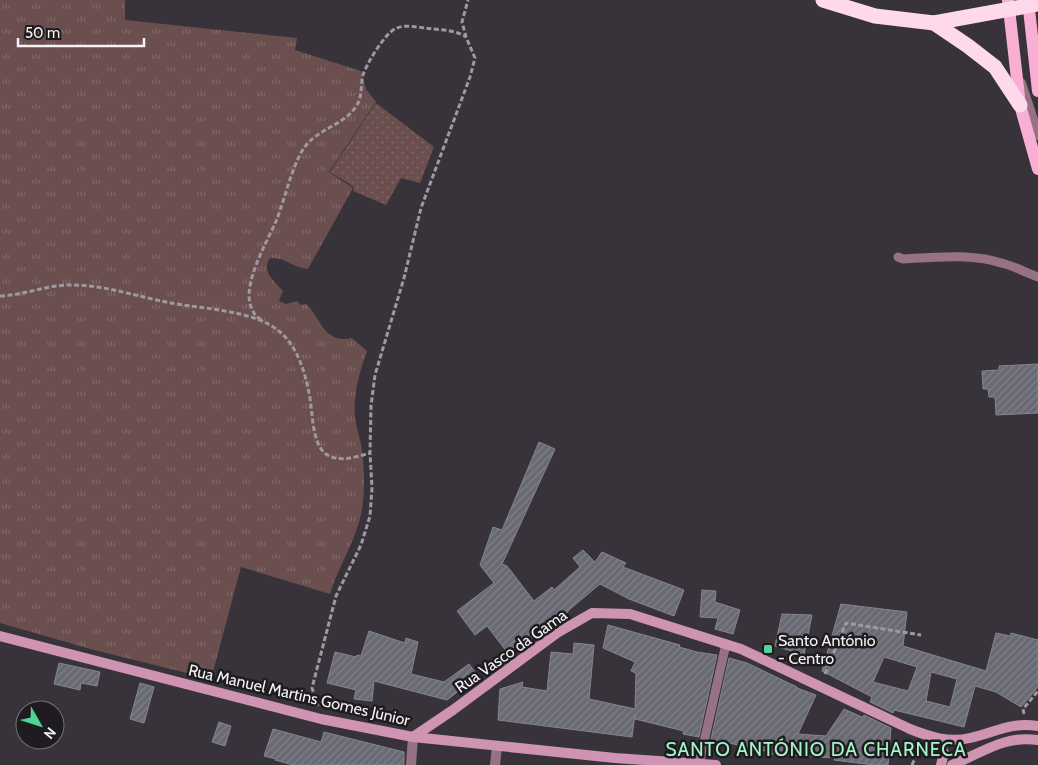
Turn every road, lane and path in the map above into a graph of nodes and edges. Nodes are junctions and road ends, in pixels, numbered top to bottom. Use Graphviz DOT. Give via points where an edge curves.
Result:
graph roads {
  1 [pos="468,0"];
  2 [pos="823,0"];
  3 [pos="1032,3"];
  4 [pos="1008,5"];
  5 [pos="934,23"];
  6 [pos="466,37"];
  7 [pos="1016,70"];
  8 [pos="1038,91"];
  9 [pos="1020,105"];
  10 [pos="1038,135"];
  11 [pos="1038,169"];
  12 [pos="898,257"];
  13 [pos="1038,277"];
  14 [pos="0,296"];
  15 [pos="273,327"];
  16 [pos="370,454"];
  17 [pos="921,635"];
  18 [pos="0,636"];
  19 [pos="726,644"];
  20 [pos="821,686"];
  21 [pos="1038,692"];
  22 [pos="321,719"];
  23 [pos="1026,725"];
  24 [pos="1038,726"];
  25 [pos="925,735"];
  26 [pos="413,737"];
  27 [pos="936,739"];
  28 [pos="1038,740"];
  29 [pos="497,746"];
  30 [pos="613,761"];
  31 [pos="699,764"];
  32 [pos="412,765"];
  33 [pos="496,765"];
  34 [pos="716,765"];
  35 [pos="912,765"];
  36 [pos="941,765"];
  37 [pos="952,765"];
  1 -- 6 [label="path" via="462,22"];
  2 -- 5 [label="highway" via="874,16"];
  3 -- 4 [label="highway"];
  3 -- 8 [label="main road"];
  4 -- 5 [label="highway"];
  4 -- 7 [label="main road"];
  5 -- 9 [label="highway" via="995,68"];
  6 -- 15 [label="path" via="459,32 409,26 394,29 371,58 356,107 346,118 309,142 300,155 249,294 250,307 258,318"];
  6 -- 16 [label="path" via="475,58 421,208 384,342 370,406"];
  7 -- 9 [label="main road"];
  7 -- 10 [label="street"];
  9 -- 11 [label="main road"];
  12 -- 13 [label="lane" via="989,260"];
  14 -- 15 [label="path" via="60,285 107,288 245,316"];
  15 -- 16 [label="path" via="289,341 298,359 309,393 315,437 321,449 338,458"];
  16 -- 22 [label="path" via="370,516 361,545 336,596 312,688"];
  17 -- 20 [label="path" via="846,623"];
  18 -- 22 [label="street, Rua Manuel Martins Gomes Júnior"];
  19 -- 20 [label="street, Rua Vasco da Gama"];
  19 -- 26 [label="street, Rua Vasco da Gama" via="630,614 592,613 557,633"];
  19 -- 31 [label="lane"];
  20 -- 25 [label="street, Rua Vasco da Gama"];
  21 -- 23 [label="path" via="1023,710"];
  22 -- 26 [label="street, Rua Manuel Martins Gomes Júnior"];
  23 -- 24 [label="street, Rua Vasco da Gama"];
  23 -- 27 [label="street, Rua Vasco da Gama" via="970,738"];
  25 -- 27 [label="street, Rua Vasco da Gama"];
  25 -- 35 [label="path"];
  26 -- 29 [label="street, Rua Manuel Martins Gomes Júnior"];
  26 -- 32 [label="street"];
  27 -- 36 [label="street" via="944,753"];
  28 -- 37 [label="street" via="1010,740"];
  29 -- 30 [label="street, Rua Manuel Martins Gomes Júnior"];
  29 -- 33 [label="street"];
  30 -- 31 [label="street, Rua Manuel Martins Gomes Júnior"];
  31 -- 34 [label="street, Rua Manuel Martins Gomes Júnior"];
}
